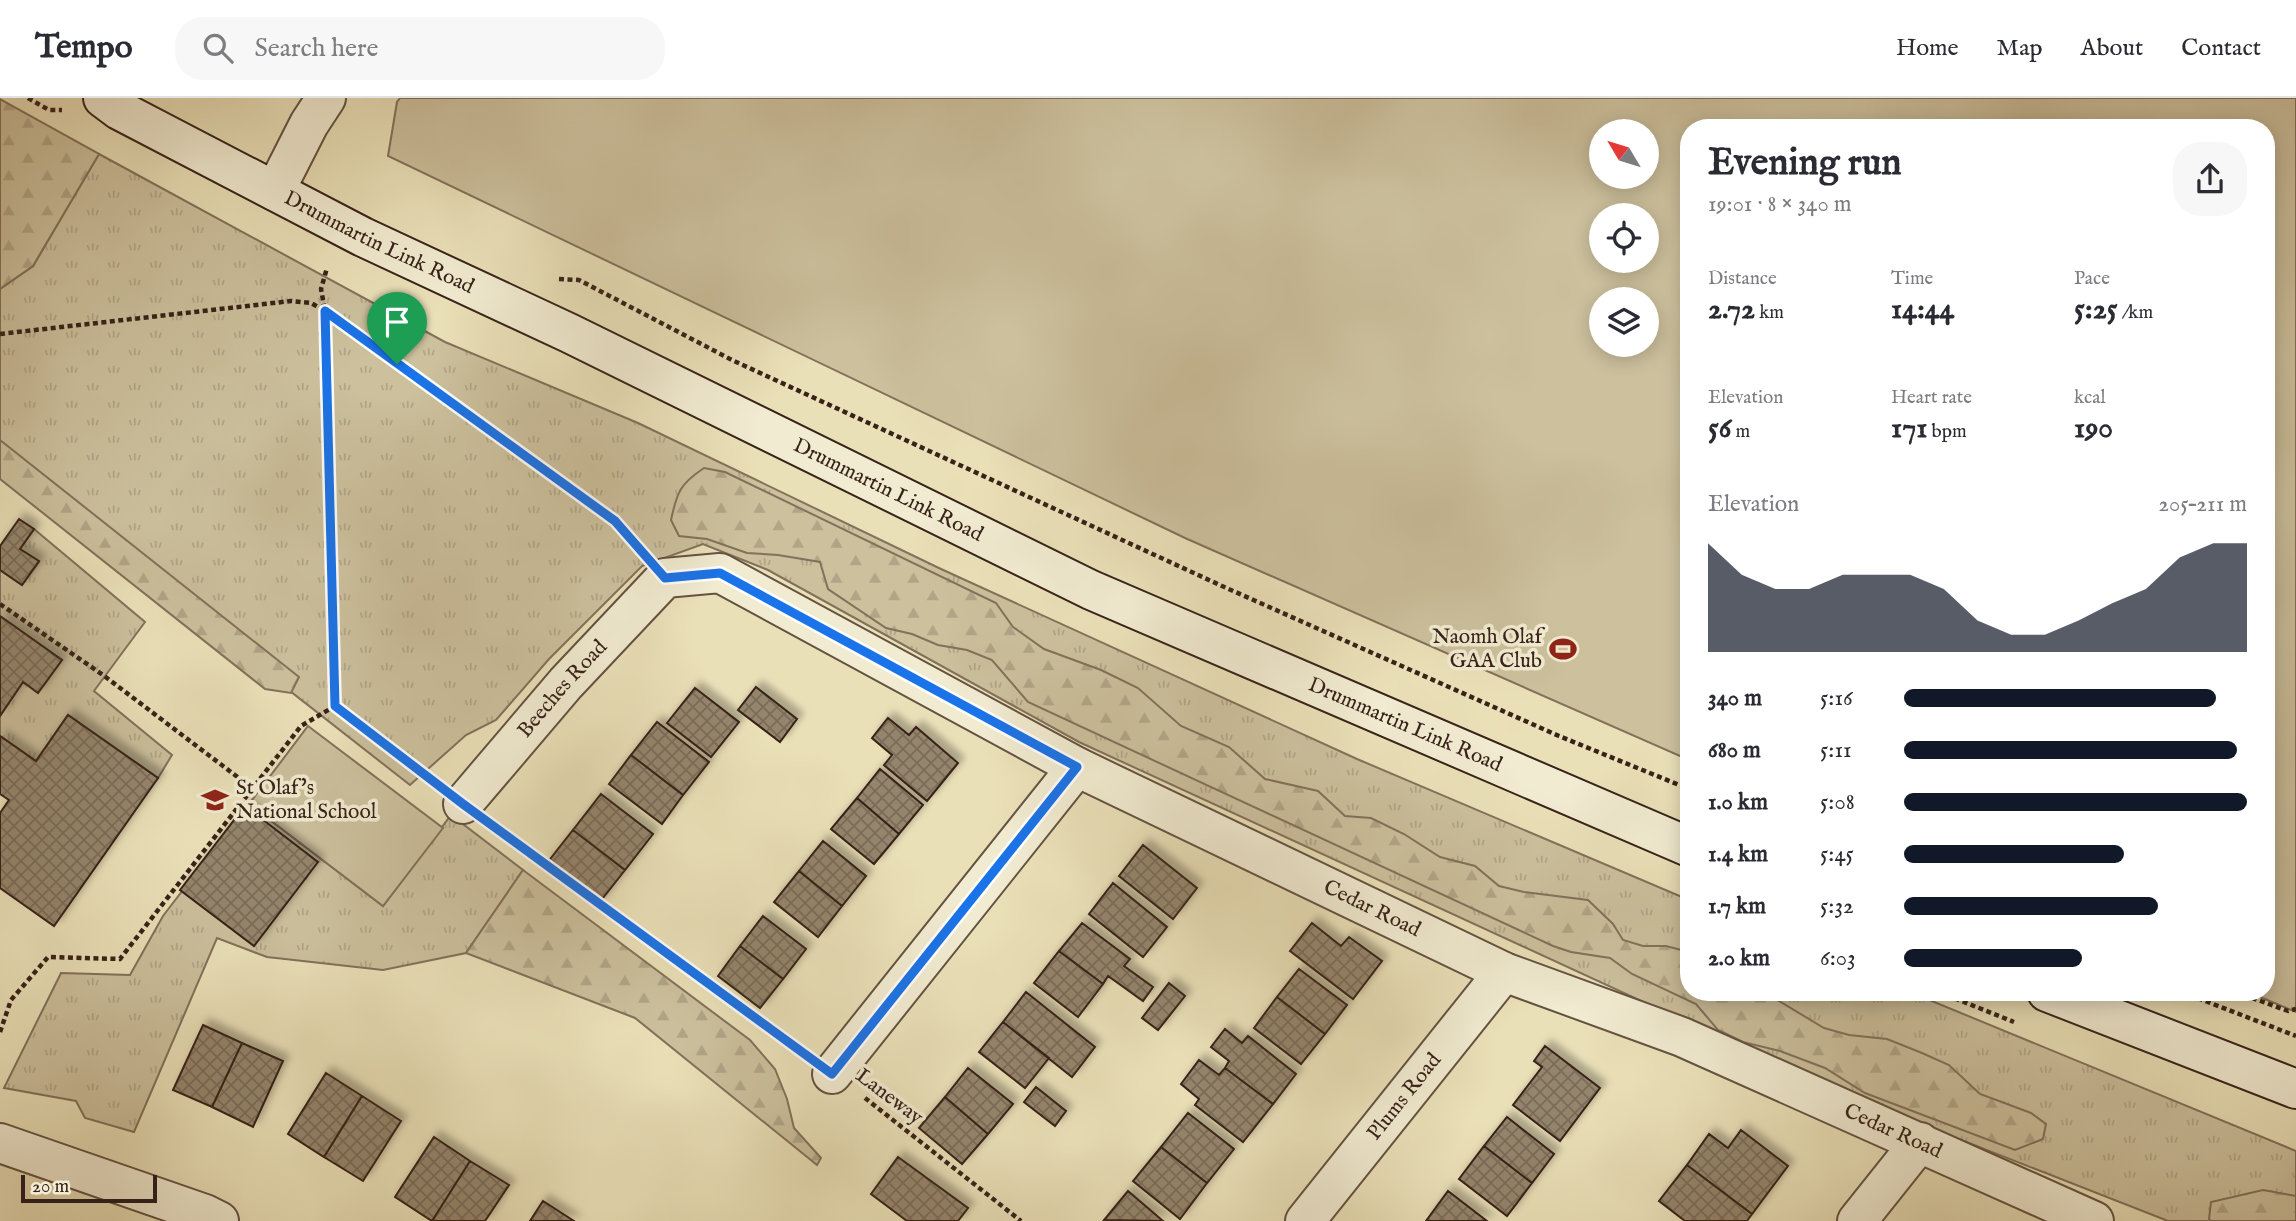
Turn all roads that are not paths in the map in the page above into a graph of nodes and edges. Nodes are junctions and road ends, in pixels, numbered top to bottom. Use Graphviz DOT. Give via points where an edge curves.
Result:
graph roads {
  1 [pos="103,98"];
  2 [pos="326,98"];
  3 [pos="275,191"];
  4 [pos="665,578"];
  5 [pos="1077,767"];
  6 [pos="463,804"];
  7 [pos="1680,844"];
  8 [pos="1504,972"];
  9 [pos="2070,1001"];
  10 [pos="832,1074"];
  11 [pos="2296,1089"];
  12 [pos="1920,1142"];
  13 [pos="0,1143"];
  14 [pos="219,1221"];
  15 [pos="1305,1221"];
  16 [pos="1857,1221"];
  17 [pos="2094,1221"];
  1 -- 3 [label="street, Drummartin Link Road"];
  2 -- 3 [label="street"];
  3 -- 7 [label="street, Drummartin Link Road" via="1091,590"];
  4 -- 5 [label="street, Cedar Road" via="720,573"];
  4 -- 6 [label="street, Beeches Road" via="566,683"];
  5 -- 8 [label="street, Cedar Road"];
  5 -- 10 [label="street"];
  8 -- 12 [label="street, Cedar Road" via="1682,1037"];
  8 -- 15 [label="street, Plums Road"];
  9 -- 11 [label="street"];
  12 -- 16 [label="street"];
  12 -- 17 [label="street, Cedar Road"];
  13 -- 14 [label="street"];
}
